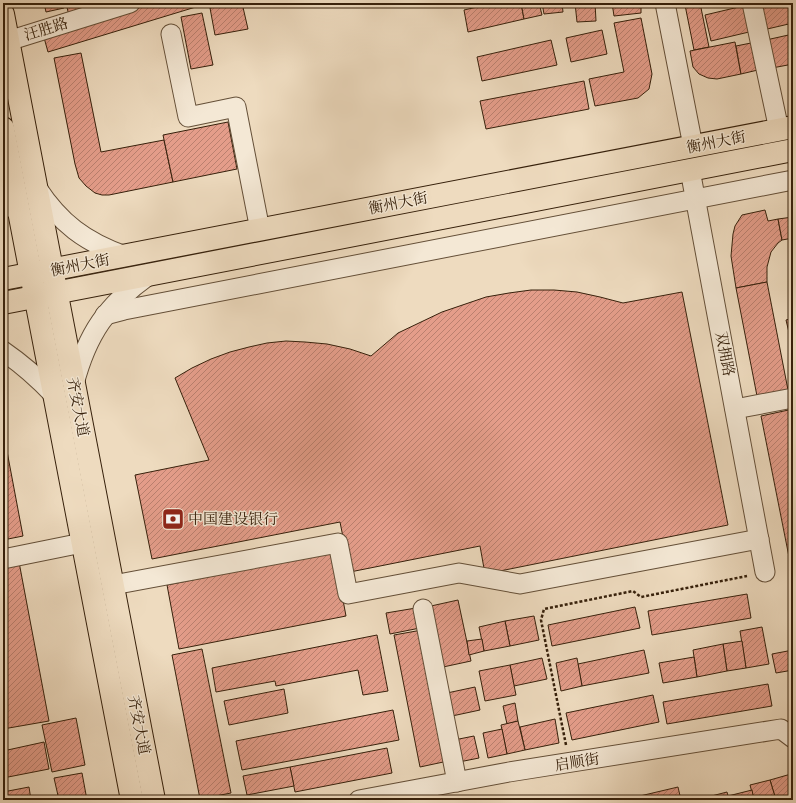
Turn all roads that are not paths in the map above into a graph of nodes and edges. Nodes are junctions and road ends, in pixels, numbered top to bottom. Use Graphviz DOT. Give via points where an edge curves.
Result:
graph roads {
  1 [pos="130,3"];
  2 [pos="665,3"];
  3 [pos="752,3"];
  4 [pos="3,14"];
  5 [pos="171,34"];
  6 [pos="8,41"];
  7 [pos="3,128"];
  8 [pos="786,128"];
  9 [pos="693,146"];
  10 [pos="793,150"];
  11 [pos="690,170"];
  12 [pos="793,180"];
  13 [pos="36,186"];
  14 [pos="14,188"];
  15 [pos="696,199"];
  16 [pos="3,209"];
  17 [pos="260,230"];
  18 [pos="126,256"];
  19 [pos="52,270"];
  20 [pos="31,274"];
  21 [pos="149,275"];
  22 [pos="3,280"];
  23 [pos="56,292"];
  24 [pos="35,297"];
  25 [pos="3,303"];
  26 [pos="105,315"];
  27 [pos="3,351"];
  28 [pos="74,384"];
  29 [pos="54,395"];
  30 [pos="793,398"];
  31 [pos="735,409"];
  32 [pos="759,539"];
  33 [pos="82,543"];
  34 [pos="3,559"];
  35 [pos="765,572"];
  36 [pos="113,585"];
  37 [pos="423,609"];
  38 [pos="793,738"];
  39 [pos="457,782"];
  40 [pos="132,800"];
  41 [pos="154,800"];
  42 [pos="359,800"];
  1 -- 6 [label="street, 汪胜路"];
  2 -- 9 [label="street"];
  3 -- 8 [label="street"];
  4 -- 6 [label="main road, 齐安大道"];
  5 -- 17 [label="street" via="188,117 236,107"];
  6 -- 13 [label="main road, 齐安大道"];
  7 -- 14 [label="main road, 齐安大道"];
  8 -- 9 [label="main road, 衡州大街"];
  9 -- 17 [label="main road, 衡州大街"];
  10 -- 11 [label="main road, 衡州大街"];
  11 -- 15 [label="street, 双拥路"];
  11 -- 21 [label="main road, 衡州大街"];
  12 -- 15 [label="street"];
  13 -- 18 [label="street" via="57,215 70,227 96,244"];
  13 -- 19 [label="main road, 齐安大道"];
  14 -- 16 [label="street"];
  14 -- 20 [label="main road, 齐安大道"];
  15 -- 26 [label="street"];
  15 -- 31 [label="street, 双拥路"];
  17 -- 18 [label="main road, 衡州大街"];
  18 -- 19 [label="main road, 衡州大街"];
  19 -- 20 [label="main road, 衡州大街"];
  19 -- 23 [label="main road, 齐安大道"];
  20 -- 22 [label="main road, 衡州大街"];
  20 -- 24 [label="main road, 齐安大道"];
  21 -- 23 [label="main road, 衡州大街"];
  21 -- 26 [label="street" via="133,286"];
  23 -- 24 [label="main road, 衡州大街"];
  23 -- 28 [label="main road, 齐安大道"];
  24 -- 25 [label="main road, 衡州大街"];
  24 -- 29 [label="main road, 齐安大道"];
  26 -- 28 [label="street" via="85,349"];
  27 -- 29 [label="street" via="32,372"];
  28 -- 36 [label="main road, 齐安大道"];
  29 -- 33 [label="main road, 齐安大道"];
  30 -- 31 [label="street"];
  31 -- 32 [label="street, 双拥路"];
  32 -- 35 [label="street, 双拥路"];
  32 -- 36 [label="street" via="520,584 459,573 348,594 338,543"];
  33 -- 34 [label="street"];
  33 -- 40 [label="main road, 齐安大道"];
  36 -- 41 [label="main road, 齐安大道"];
  37 -- 39 [label="street"];
  38 -- 39 [label="street, 启顺街" via="781,729"];
  39 -- 42 [label="street, 启顺街"];
}
